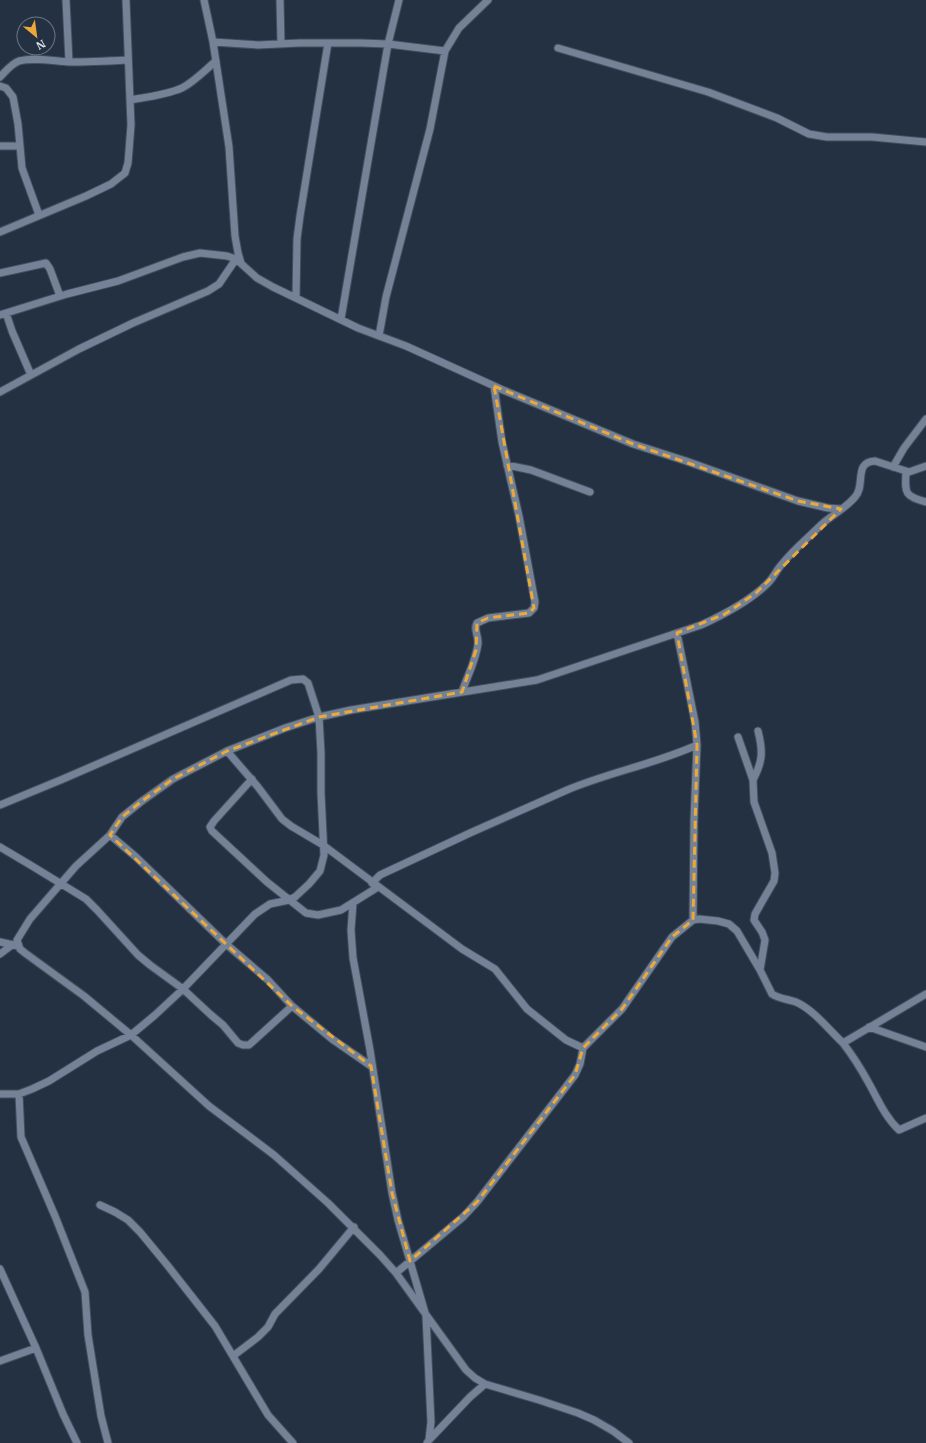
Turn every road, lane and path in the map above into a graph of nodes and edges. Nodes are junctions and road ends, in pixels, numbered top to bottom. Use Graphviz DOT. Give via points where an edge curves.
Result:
graph roads {
  1 [pos="66,0"];
  2 [pos="126,0"];
  3 [pos="204,0"];
  4 [pos="280,0"];
  5 [pos="399,0"];
  6 [pos="488,0"];
  7 [pos="213,42"];
  8 [pos="328,43"];
  9 [pos="281,44"];
  10 [pos="388,44"];
  11 [pos="558,48"];
  12 [pos="445,50"];
  13 [pos="128,60"];
  14 [pos="216,61"];
  15 [pos="69,62"];
  16 [pos="0,77"];
  17 [pos="0,86"];
  18 [pos="130,100"];
  19 [pos="926,142"];
  20 [pos="0,146"];
  21 [pos="20,146"];
  22 [pos="39,215"];
  23 [pos="0,232"];
  24 [pos="239,262"];
  25 [pos="0,273"];
  26 [pos="60,296"];
  27 [pos="296,298"];
  28 [pos="3,314"];
  29 [pos="341,319"];
  30 [pos="379,336"];
  31 [pos="31,375"];
  32 [pos="494,386"];
  33 [pos="0,392"];
  34 [pos="926,419"];
  35 [pos="507,464"];
  36 [pos="926,466"];
  37 [pos="893,467"];
  38 [pos="906,472"];
  39 [pos="590,492"];
  40 [pos="926,502"];
  41 [pos="841,509"];
  42 [pos="678,633"];
  43 [pos="462,692"];
  44 [pos="318,717"];
  45 [pos="758,731"];
  46 [pos="738,737"];
  47 [pos="697,745"];
  48 [pos="227,751"];
  49 [pos="252,779"];
  50 [pos="753,780"];
  51 [pos="0,805"];
  52 [pos="110,835"];
  53 [pos="323,845"];
  54 [pos="0,847"];
  55 [pos="60,883"];
  56 [pos="375,885"];
  57 [pos="289,900"];
  58 [pos="354,903"];
  59 [pos="693,920"];
  60 [pos="0,942"];
  61 [pos="226,944"];
  62 [pos="15,946"];
  63 [pos="0,954"];
  64 [pos="760,970"];
  65 [pos="183,988"];
  66 [pos="926,994"];
  67 [pos="292,1006"];
  68 [pos="869,1027"];
  69 [pos="131,1035"];
  70 [pos="843,1043"];
  71 [pos="926,1046"];
  72 [pos="583,1048"];
  73 [pos="372,1066"];
  74 [pos="0,1094"];
  75 [pos="19,1094"];
  76 [pos="926,1118"];
  77 [pos="100,1205"];
  78 [pos="354,1227"];
  79 [pos="410,1261"];
  80 [pos="0,1269"];
  81 [pos="396,1273"];
  82 [pos="426,1316"];
  83 [pos="36,1348"];
  84 [pos="233,1356"];
  85 [pos="0,1361"];
  86 [pos="485,1384"];
  87 [pos="428,1442"];
  88 [pos="77,1443"];
  89 [pos="108,1443"];
  90 [pos="292,1443"];
  91 [pos="629,1443"];
  1 -- 15 [label="street"];
  2 -- 13 [label="street"];
  3 -- 7 [label="street"];
  4 -- 9 [label="street"];
  5 -- 10 [label="street"];
  6 -- 12 [label="street" via="459,28"];
  7 -- 9 [label="street"];
  7 -- 14 [label="street"];
  8 -- 9 [label="street"];
  8 -- 10 [label="street"];
  8 -- 27 [label="street" via="297,239"];
  10 -- 12 [label="street"];
  10 -- 29 [label="street"];
  11 -- 19 [label="street" via="708,92 777,118 809,134 827,138 872,137"];
  12 -- 30 [label="street" via="430,129 386,297"];
  13 -- 15 [label="street"];
  13 -- 18 [label="street"];
  14 -- 18 [label="street" via="182,87 168,93"];
  14 -- 24 [label="street" via="229,147"];
  15 -- 16 [label="street" via="18,62 11,65"];
  17 -- 21 [label="street" via="6,88 13,97"];
  18 -- 22 [label="street" via="130,150 124,173 111,184"];
  20 -- 21 [label="street"];
  21 -- 22 [label="street" via="24,176"];
  22 -- 23 [label="street"];
  24 -- 26 [label="street" via="227,256 200,253 155,266 118,281"];
  24 -- 27 [label="street" via="257,278"];
  24 -- 31 [label="street" via="219,284 208,291 133,322"];
  25 -- 26 [label="street" via="46,263"];
  26 -- 28 [label="street"];
  27 -- 29 [label="street"];
  28 -- 31 [label="street"];
  29 -- 30 [label="street"];
  30 -- 32 [label="street"];
  31 -- 33 [label="street"];
  32 -- 35 [label="street"];
  32 -- 41 [label="street" via="633,444 686,460 798,501"];
  34 -- 37 [label="street"];
  35 -- 39 [label="street"];
  35 -- 43 [label="street" via="535,602 534,608 529,613 488,618 477,622 476,650"];
  36 -- 38 [label="street"];
  37 -- 38 [label="street"];
  37 -- 41 [label="street" via="875,461 867,463 861,473 858,493"];
  38 -- 40 [label="street" via="907,492 910,496"];
  41 -- 42 [label="street" via="788,558 756,593 725,614"];
  42 -- 43 [label="street" via="537,680"];
  42 -- 47 [label="street" via="694,714"];
  43 -- 44 [label="street"];
  44 -- 48 [label="street"];
  44 -- 51 [label="street" via="308,683 303,679 290,680"];
  44 -- 53 [label="street"];
  45 -- 50 [label="street" via="762,755 760,767"];
  46 -- 50 [label="street"];
  47 -- 56 [label="street" via="665,758 578,785 380,875"];
  47 -- 59 [label="street"];
  48 -- 49 [label="street"];
  48 -- 52 [label="street" via="173,779 142,801 122,817"];
  49 -- 53 [label="street" via="282,818"];
  49 -- 57 [label="street" via="210,827 228,847"];
  50 -- 64 [label="street" via="754,802 772,854 775,873 774,881 754,920 764,940"];
  52 -- 55 [label="street"];
  52 -- 61 [label="street"];
  53 -- 56 [label="street"];
  53 -- 57 [label="street" via="324,855 320,871"];
  54 -- 55 [label="street"];
  55 -- 62 [label="street" via="24,927"];
  55 -- 65 [label="street" via="86,899 150,965"];
  56 -- 58 [label="street"];
  56 -- 72 [label="street" via="462,948 496,969 527,1010 566,1040"];
  57 -- 58 [label="street" via="306,913 318,915 341,910"];
  57 -- 61 [label="street" via="262,908"];
  58 -- 73 [label="street" via="351,930 353,958"];
  59 -- 64 [label="street" via="729,924 737,932"];
  59 -- 72 [label="street" via="672,937 622,1009"];
  60 -- 62 [label="street"];
  61 -- 65 [label="street"];
  61 -- 67 [label="street" via="268,980"];
  62 -- 63 [label="street"];
  62 -- 69 [label="street" via="84,996"];
  64 -- 70 [label="street" via="772,994 811,1012"];
  65 -- 67 [label="street" via="243,1045 249,1045"];
  65 -- 69 [label="street"];
  66 -- 68 [label="street"];
  67 -- 73 [label="street" via="332,1039"];
  68 -- 70 [label="street"];
  68 -- 71 [label="street"];
  69 -- 75 [label="street" via="97,1051 49,1081"];
  69 -- 78 [label="street" via="204,1101 274,1155"];
  70 -- 76 [label="street" via="859,1065 892,1124 899,1130"];
  72 -- 79 [label="street" via="575,1074 476,1202 463,1217"];
  73 -- 79 [label="street" via="392,1193"];
  74 -- 75 [label="street"];
  75 -- 89 [label="street" via="21,1137 84,1292 88,1335"];
  77 -- 84 [label="street" via="128,1220 140,1232 215,1326"];
  78 -- 81 [label="street"];
  78 -- 84 [label="street" via="319,1269 275,1314 268,1327"];
  79 -- 81 [label="street"];
  79 -- 82 [label="street"];
  80 -- 83 [label="street"];
  81 -- 82 [label="street"];
  82 -- 86 [label="street" via="466,1370"];
  82 -- 87 [label="street" via="431,1422"];
  83 -- 85 [label="street"];
  83 -- 88 [label="street"];
  84 -- 90 [label="street" via="268,1415"];
  86 -- 87 [label="street"];
  86 -- 91 [label="street" via="578,1413 613,1431"];
}
